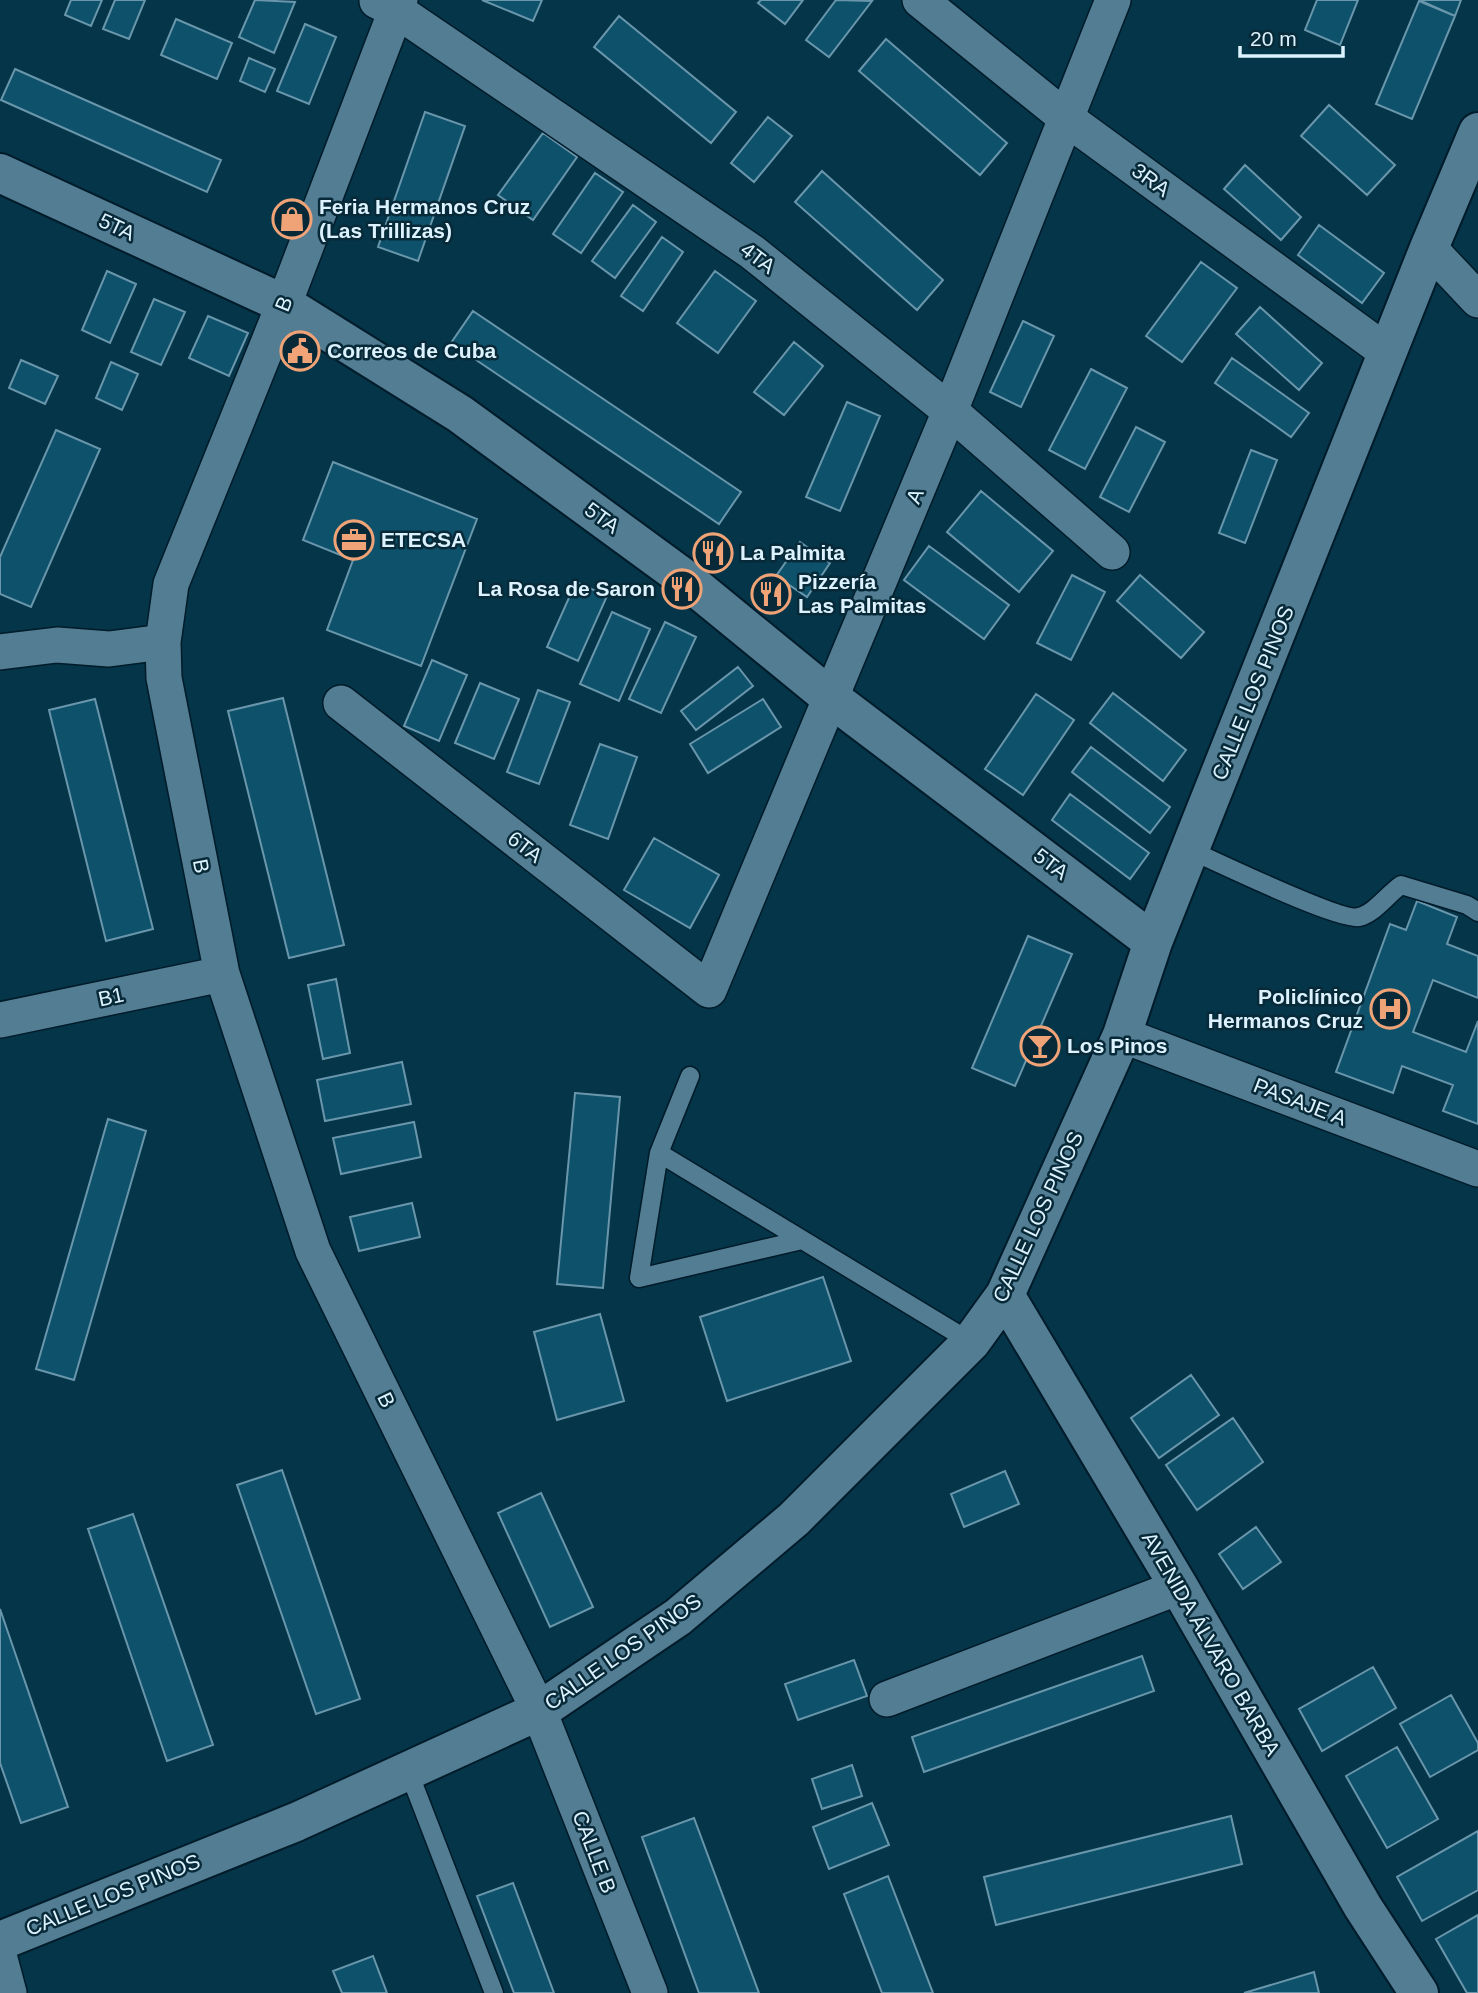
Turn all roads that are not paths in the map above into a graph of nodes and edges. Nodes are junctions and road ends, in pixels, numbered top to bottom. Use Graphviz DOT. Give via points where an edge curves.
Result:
graph roads {
  1 [pos="920,0"];
  2 [pos="1113,0"];
  3 [pos="390,3"];
  4 [pos="1066,118"];
  5 [pos="1478,132"];
  6 [pos="0,173"];
  7 [pos="1429,248"];
  8 [pos="1478,300"];
  9 [pos="284,304"];
  10 [pos="1388,353"];
  11 [pos="950,411"];
  12 [pos="1112,552"];
  13 [pos="163,642"];
  14 [pos="0,652"];
  15 [pos="831,698"];
  16 [pos="341,703"];
  17 [pos="1190,850"];
  18 [pos="1478,912"];
  19 [pos="1153,942"];
  20 [pos="222,974"];
  21 [pos="709,990"];
  22 [pos="0,1020"];
  23 [pos="1122,1035"];
  24 [pos="690,1076"];
  25 [pos="659,1153"];
  26 [pos="1478,1169"];
  27 [pos="802,1240"];
  28 [pos="1004,1294"];
  29 [pos="971,1342"];
  30 [pos="1179,1587"];
  31 [pos="887,1699"];
  32 [pos="539,1711"];
  33 [pos="408,1770"];
  34 [pos="0,1941"];
  35 [pos="0,1959"];
  36 [pos="9,1993"];
  37 [pos="494,1993"];
  38 [pos="650,1993"];
  39 [pos="1419,1993"];
  1 -- 4 [label="street, 3RA"];
  2 -- 4 [label="street, A"];
  3 -- 9 [label="street, B"];
  3 -- 11 [label="street, 4TA" via="752,252"];
  4 -- 10 [label="street, 3RA"];
  4 -- 11 [label="street, A"];
  5 -- 7 [label="street, CALLE LOS PINOS"];
  6 -- 9 [label="street, 5TA"];
  7 -- 8 [label="street"];
  7 -- 10 [label="street, CALLE LOS PINOS"];
  9 -- 13 [label="street, B" via="171,584"];
  9 -- 15 [label="street, 5TA" via="460,414 688,581"];
  10 -- 17 [label="street, CALLE LOS PINOS"];
  11 -- 12 [label="street, 4TA"];
  11 -- 15 [label="street, A"];
  13 -- 14 [label="street" via="109,649 57,645"];
  13 -- 20 [label="street, B" via="164,678"];
  15 -- 19 [label="street, 5TA"];
  15 -- 21 [label="street, A"];
  16 -- 21 [label="street, 6TA"];
  17 -- 18 [label="lane" via="1346,916 1357,918 1374,910 1401,886"];
  17 -- 19 [label="street, CALLE LOS PINOS"];
  19 -- 23 [label="street, CALLE LOS PINOS"];
  20 -- 22 [label="street, B1"];
  20 -- 32 [label="street, B" via="313,1251"];
  23 -- 26 [label="street, PASAJE A"];
  23 -- 28 [label="street, CALLE LOS PINOS"];
  24 -- 25 [label="lane"];
  25 -- 27 [label="lane"];
  25 -- 27 [label="lane" via="639,1278"];
  27 -- 29 [label="lane"];
  28 -- 29 [label="street, CALLE LOS PINOS"];
  28 -- 30 [label="street, AVENIDA ÁLVARO BARBA"];
  29 -- 32 [label="street, CALLE LOS PINOS" via="794,1519 678,1617"];
  30 -- 31 [label="street"];
  30 -- 39 [label="street, AVENIDA ÁLVARO BARBA" via="1363,1907"];
  32 -- 33 [label="street, CALLE LOS PINOS"];
  32 -- 38 [label="street, CALLE B"];
  33 -- 34 [label="street, CALLE LOS PINOS" via="296,1822"];
  33 -- 37 [label="lane"];
  35 -- 36 [label="street"];
}
